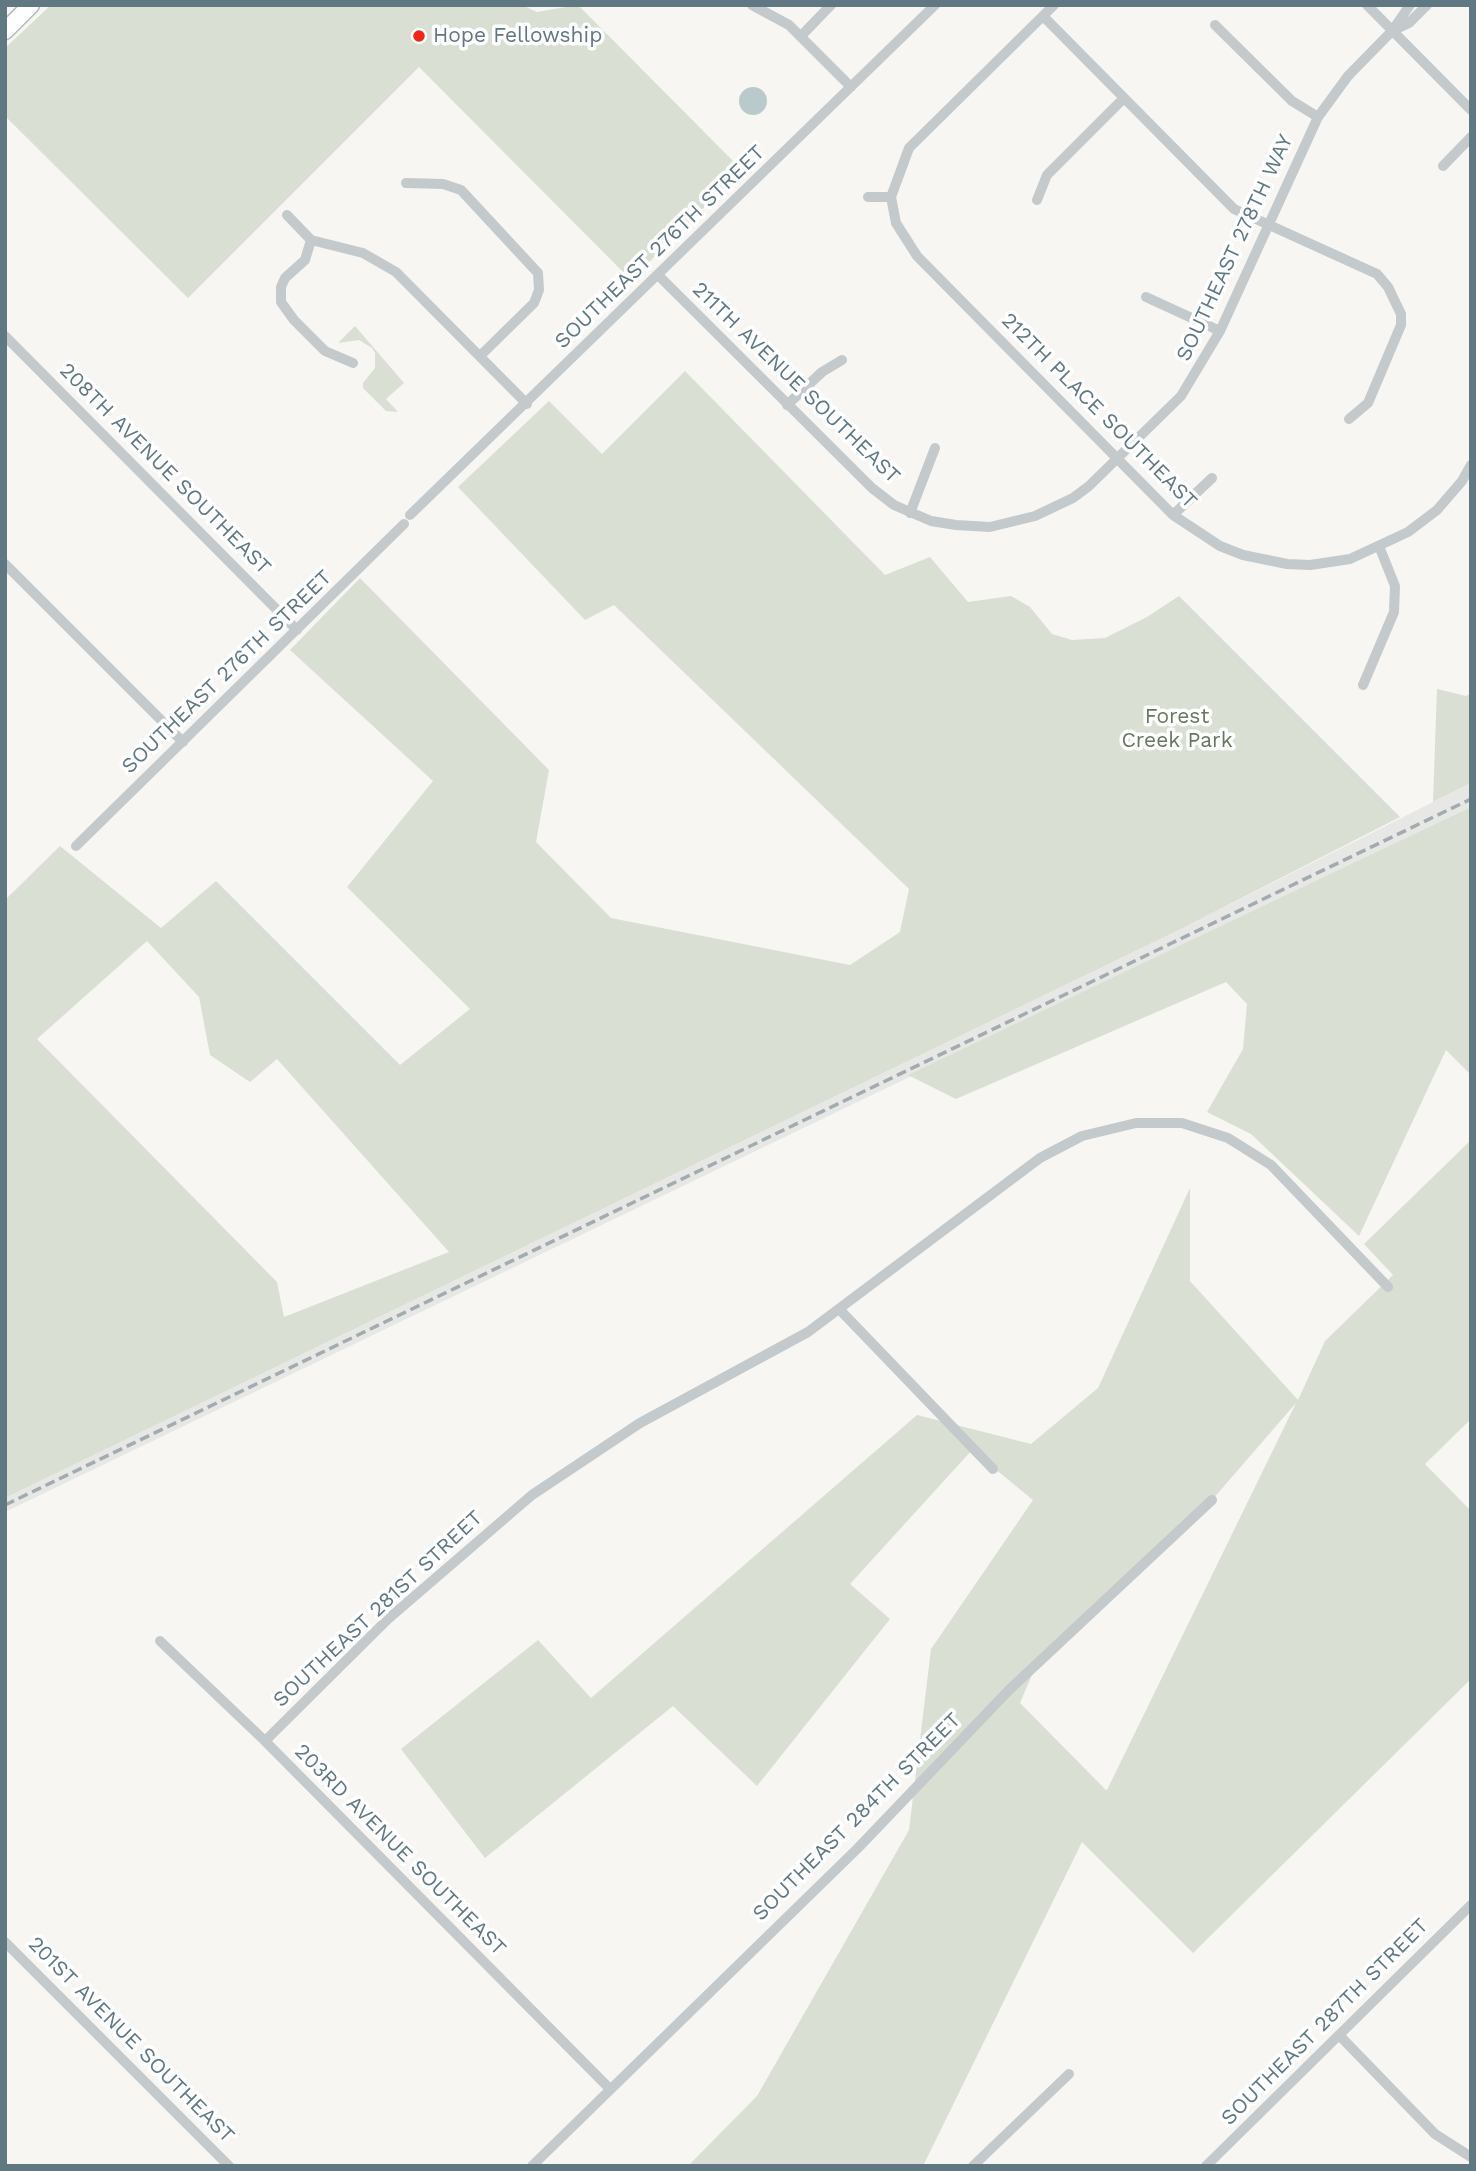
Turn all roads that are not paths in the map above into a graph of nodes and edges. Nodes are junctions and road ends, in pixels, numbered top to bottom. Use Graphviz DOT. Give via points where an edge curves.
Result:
graph roads {
  1 [pos="32,5"];
  2 [pos="752,5"];
  3 [pos="831,5"];
  4 [pos="934,5"];
  5 [pos="1054,5"];
  6 [pos="1367,5"];
  7 [pos="1410,5"];
  8 [pos="1427,5"];
  9 [pos="1043,16"];
  10 [pos="1215,25"];
  11 [pos="5,31"];
  12 [pos="1392,31"];
  13 [pos="801,36"];
  14 [pos="851,87"];
  15 [pos="1123,99"];
  16 [pos="1471,110"];
  17 [pos="1318,117"];
  18 [pos="1471,137"];
  19 [pos="1443,166"];
  20 [pos="406,183"];
  21 [pos="868,197"];
  22 [pos="891,197"];
  23 [pos="1037,200"];
  24 [pos="287,215"];
  25 [pos="1268,227"];
  26 [pos="311,240"];
  27 [pos="659,275"];
  28 [pos="1146,297"];
  29 [pos="1220,331"];
  30 [pos="5,336"];
  31 [pos="480,356"];
  32 [pos="842,360"];
  33 [pos="353,363"];
  34 [pos="527,404"];
  35 [pos="787,405"];
  36 [pos="1349,419"];
  37 [pos="935,448"];
  38 [pos="1119,459"];
  39 [pos="1471,465"];
  40 [pos="1212,478"];
  41 [pos="910,513"];
  42 [pos="1173,514"];
  43 [pos="1379,546"];
  44 [pos="5,564"];
  45 [pos="297,630"];
  46 [pos="1363,685"];
  47 [pos="183,742"];
  48 [pos="76,846"];
  49 [pos="1388,1287"];
  50 [pos="840,1310"];
  51 [pos="993,1469"];
  52 [pos="1212,1500"];
  53 [pos="160,1641"];
  54 [pos="265,1741"];
  55 [pos="1471,1905"];
  56 [pos="5,1942"];
  57 [pos="1339,2035"];
  58 [pos="1069,2074"];
  59 [pos="610,2089"];
  60 [pos="1471,2157"];
  61 [pos="229,2166"];
  62 [pos="532,2166"];
  63 [pos="973,2166"];
  64 [pos="1206,2166"];
  1 -- 11 [label="main road"];
  2 -- 13 [label="street"];
  3 -- 13 [label="street"];
  4 -- 14 [label="street, SOUTHEAST 276TH STREET"];
  5 -- 9 [label="street"];
  6 -- 12 [label="street"];
  7 -- 12 [label="street, SOUTHEAST 278TH WAY"];
  8 -- 12 [label="street, SOUTHEAST 278TH WAY" via="1409,23"];
  9 -- 15 [label="street"];
  9 -- 22 [label="street" via="909,148"];
  10 -- 17 [label="street" via="1292,101"];
  12 -- 16 [label="street"];
  12 -- 17 [label="street, SOUTHEAST 278TH WAY" via="1348,76"];
  13 -- 14 [label="street"];
  14 -- 27 [label="street, SOUTHEAST 276TH STREET"];
  15 -- 23 [label="street" via="1047,175"];
  15 -- 25 [label="street" via="1234,209"];
  17 -- 25 [label="street, SOUTHEAST 278TH WAY"];
  18 -- 19 [label="street"];
  20 -- 31 [label="street" via="443,184 460,191 538,274 534,303"];
  21 -- 22 [label="street"];
  22 -- 38 [label="street, 212TH PLACE SOUTHEAST" via="896,223 917,256"];
  24 -- 26 [label="street"];
  25 -- 29 [label="street, SOUTHEAST 278TH WAY"];
  25 -- 36 [label="street" via="1377,274 1396,300 1401,325 1368,402"];
  26 -- 31 [label="street" via="377,258"];
  26 -- 33 [label="street" via="305,260 285,278 280,295 294,320 325,351"];
  27 -- 34 [label="street, SOUTHEAST 276TH STREET"];
  27 -- 35 [label="street, 211TH AVENUE SOUTHEAST"];
  28 -- 29 [label="street"];
  29 -- 38 [label="street, SOUTHEAST 278TH WAY" via="1181,396"];
  30 -- 45 [label="street, 208TH AVENUE SOUTHEAST"];
  31 -- 34 [label="street"];
  32 -- 35 [label="street"];
  34 -- 45 [label="street, SOUTHEAST 276TH STREET"];
  35 -- 41 [label="street, 211TH AVENUE SOUTHEAST" via="872,488"];
  37 -- 41 [label="street"];
  38 -- 41 [label="street, SOUTHEAST 278TH WAY" via="1073,498 1014,523 956,525"];
  38 -- 42 [label="street, 212TH PLACE SOUTHEAST"];
  39 -- 43 [label="street, 212TH PLACE SOUTHEAST" via="1437,510"];
  40 -- 42 [label="street"];
  42 -- 43 [label="street, 212TH PLACE SOUTHEAST" via="1220,546 1287,564 1350,559"];
  43 -- 46 [label="street" via="1395,586 1394,612"];
  44 -- 47 [label="street"];
  45 -- 47 [label="street, SOUTHEAST 276TH STREET"];
  47 -- 48 [label="street, SOUTHEAST 276TH STREET"];
  49 -- 50 [label="street, SOUTHEAST 281ST STREET" via="1271,1165 1228,1138 1182,1123 1115,1127 1082,1136 1040,1158"];
  50 -- 51 [label="street"];
  50 -- 54 [label="street, SOUTHEAST 281ST STREET" via="790,1344 632,1427 532,1495 388,1619"];
  52 -- 59 [label="street, SOUTHEAST 284TH STREET" via="1009,1690 858,1848"];
  53 -- 54 [label="street, 203RD AVENUE SOUTHEAST"];
  54 -- 59 [label="street, 203RD AVENUE SOUTHEAST"];
  55 -- 57 [label="street, SOUTHEAST 287TH STREET"];
  56 -- 61 [label="street, 201ST AVENUE SOUTHEAST"];
  57 -- 60 [label="street" via="1435,2134"];
  57 -- 64 [label="street, SOUTHEAST 287TH STREET"];
  58 -- 63 [label="street"];
  59 -- 62 [label="street, SOUTHEAST 284TH STREET"];
}
